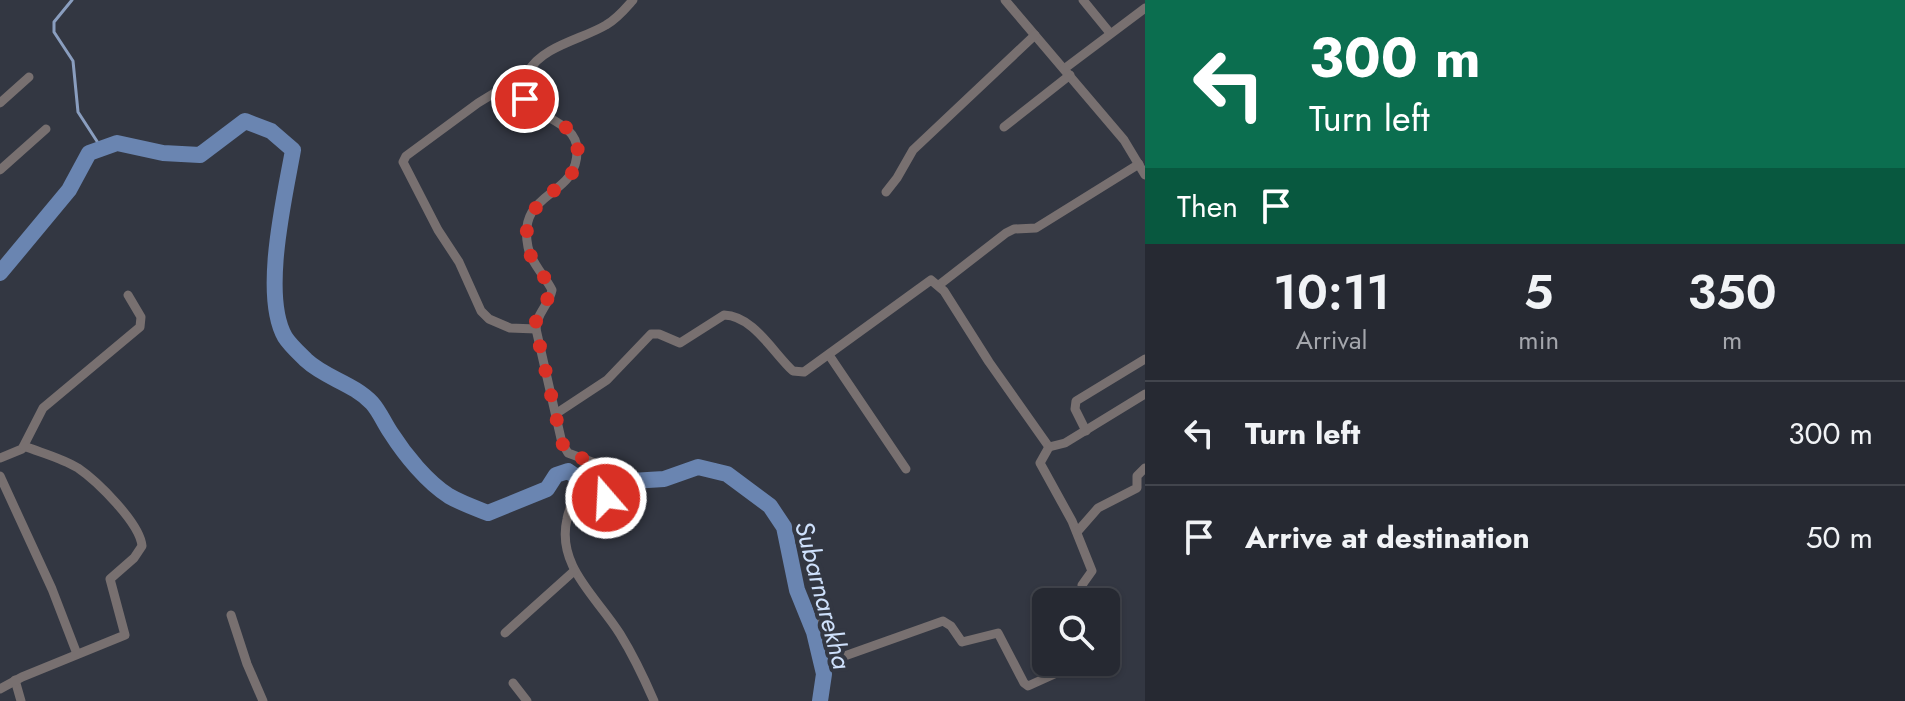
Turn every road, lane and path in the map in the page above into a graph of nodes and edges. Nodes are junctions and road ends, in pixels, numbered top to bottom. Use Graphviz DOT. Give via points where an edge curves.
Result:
graph roads {
  1 [pos="633,0"];
  2 [pos="1005,0"];
  3 [pos="1083,0"];
  4 [pos="1145,8"];
  5 [pos="1110,33"];
  6 [pos="1035,35"];
  7 [pos="1067,72"];
  8 [pos="527,73"];
  9 [pos="29,77"];
  10 [pos="0,103"];
  11 [pos="1004,127"];
  12 [pos="46,129"];
  13 [pos="1139,164"];
  14 [pos="0,170"];
  15 [pos="1145,175"];
  16 [pos="886,192"];
  17 [pos="939,285"];
  18 [pos="128,295"];
  19 [pos="536,329"];
  20 [pos="829,355"];
  21 [pos="1145,359"];
  22 [pos="1145,394"];
  23 [pos="557,413"];
  24 [pos="1086,431"];
  25 [pos="24,446"];
  26 [pos="1049,447"];
  27 [pos="0,458"];
  28 [pos="1145,468"];
  29 [pos="906,469"];
  30 [pos="0,476"];
  31 [pos="1077,532"];
  32 [pos="812,550"];
  33 [pos="574,571"];
  34 [pos="1083,588"];
  35 [pos="231,615"];
  36 [pos="505,633"];
  37 [pos="77,654"];
  38 [pos="1050,676"];
  39 [pos="15,680"];
  40 [pos="513,683"];
  41 [pos="0,689"];
  42 [pos="21,701"];
  43 [pos="263,701"];
  44 [pos="527,701"];
  45 [pos="654,701"];
  1 -- 8 [label="street" via="614,20 545,56"];
  2 -- 6 [label="street"];
  3 -- 5 [label="street"];
  4 -- 5 [label="street"];
  5 -- 7 [label="street"];
  6 -- 7 [label="street"];
  6 -- 16 [label="street" via="913,150"];
  7 -- 11 [label="street"];
  7 -- 13 [label="street"];
  8 -- 19 [label="street" via="528,104 571,132 577,143 572,174 529,216 528,247 552,290"];
  8 -- 19 [label="street" via="403,162 481,311 510,328"];
  9 -- 10 [label="street"];
  12 -- 14 [label="street"];
  13 -- 15 [label="street"];
  13 -- 17 [label="street" via="1036,228 1006,233"];
  17 -- 20 [label="street" via="926,281"];
  17 -- 26 [label="street"];
  18 -- 25 [label="street" via="141,317 140,327 43,408"];
  19 -- 23 [label="street"];
  20 -- 23 [label="street" via="797,373 750,325 724,315 680,343 651,334 607,380"];
  20 -- 29 [label="street"];
  21 -- 24 [label="street" via="1076,401"];
  22 -- 24 [label="street"];
  23 -- 33 [label="street" via="565,450 599,464 606,491 603,502 580,499 571,505 564,540"];
  24 -- 26 [label="street"];
  25 -- 27 [label="street"];
  25 -- 37 [label="street" via="87,475 127,514 142,540 141,552 110,579 125,634"];
  26 -- 31 [label="street" via="1040,463"];
  28 -- 31 [label="street" via="1137,476 1137,488 1098,508"];
  30 -- 37 [label="street"];
  31 -- 34 [label="street" via="1092,571"];
  32 -- 38 [label="street" via="818,599 836,656 846,657 943,621 962,642 998,633 1028,686"];
  33 -- 36 [label="street"];
  33 -- 45 [label="street" via="621,635"];
  35 -- 43 [label="street"];
  37 -- 39 [label="street"];
  39 -- 41 [label="street"];
  39 -- 42 [label="street"];
  40 -- 44 [label="street"];
}
